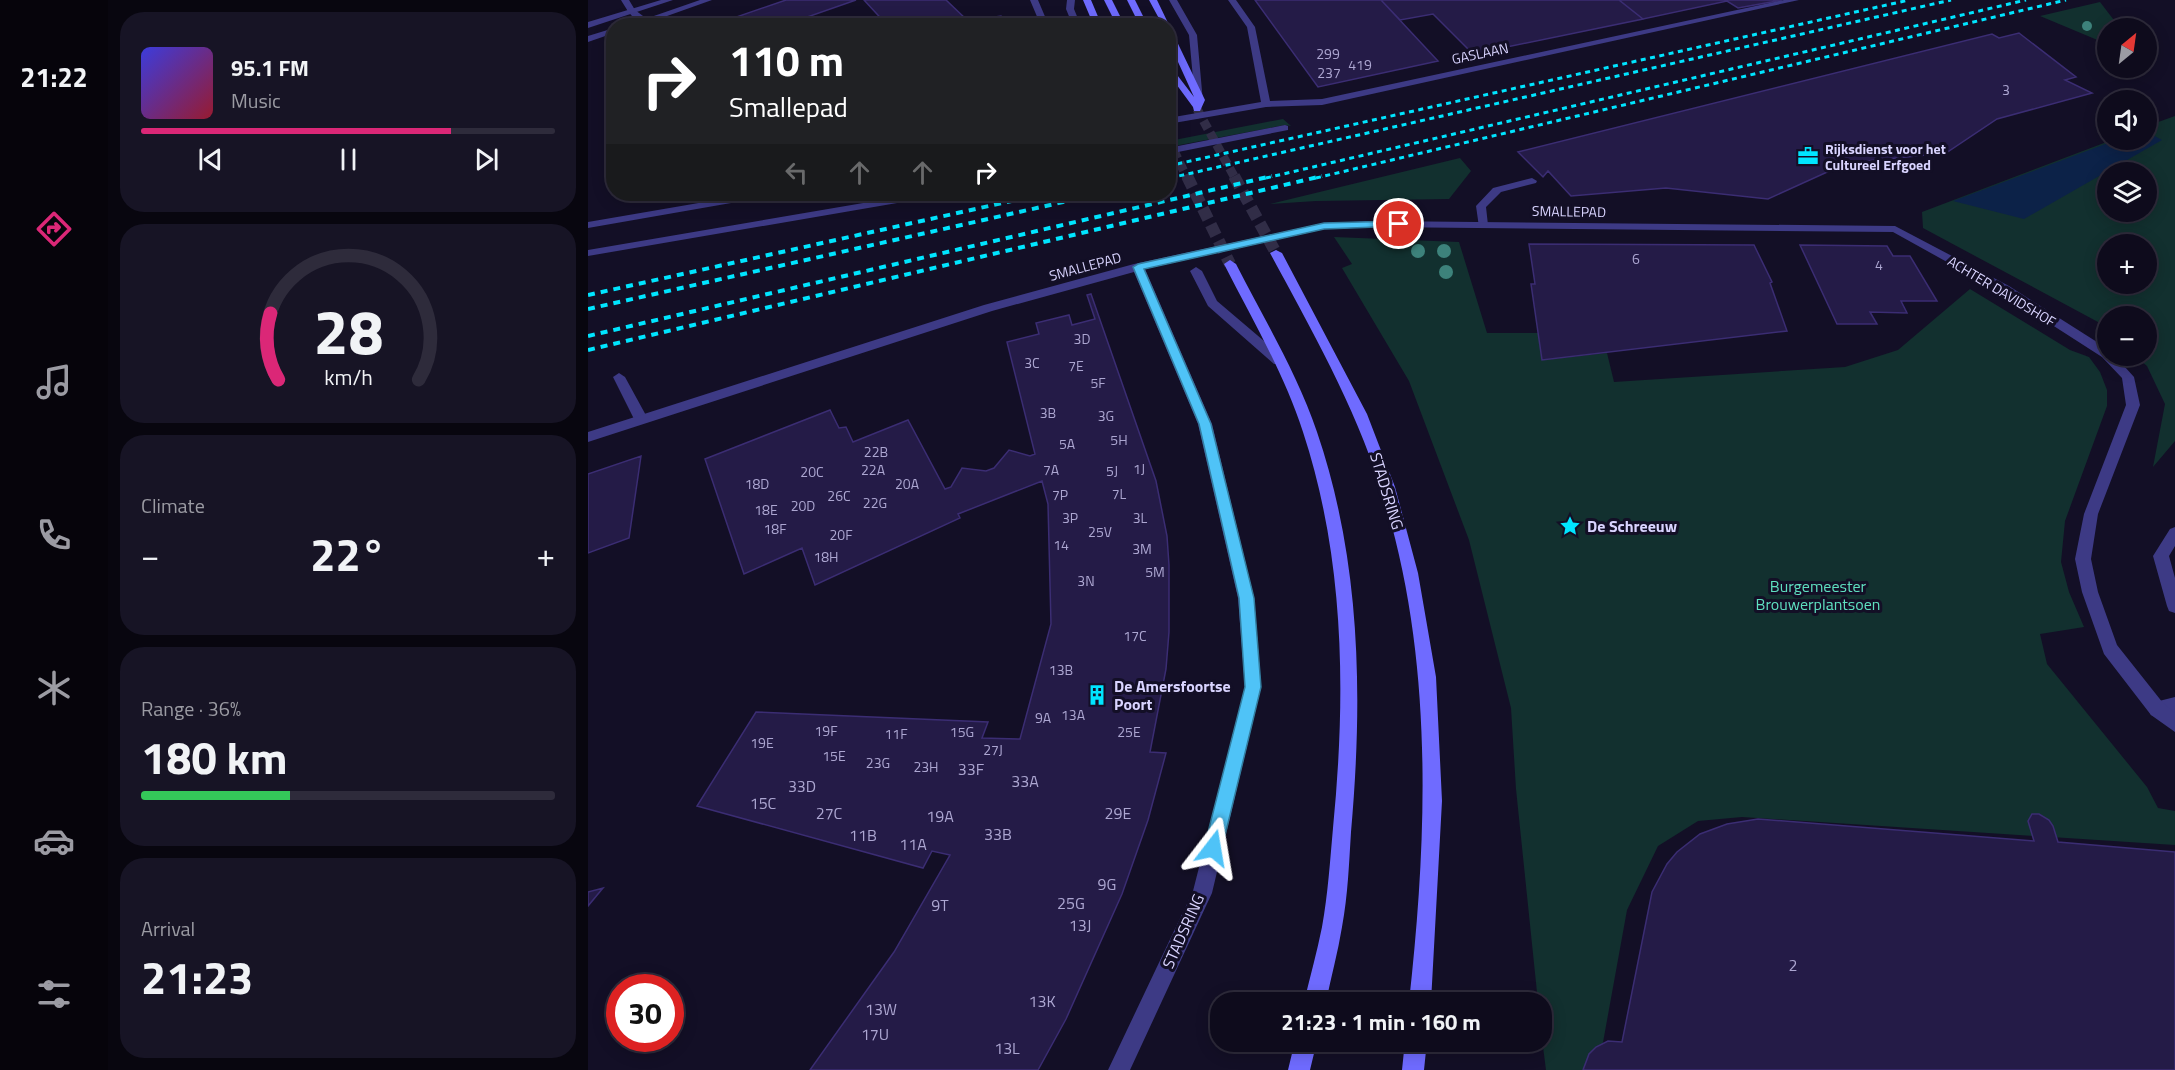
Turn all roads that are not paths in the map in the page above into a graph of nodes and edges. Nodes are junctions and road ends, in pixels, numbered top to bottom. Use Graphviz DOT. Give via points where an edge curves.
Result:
graph roads {
  1 [pos="625,0"];
  2 [pos="669,0"];
  3 [pos="708,0"];
  4 [pos="1034,0"];
  5 [pos="1071,0"];
  6 [pos="1087,0"];
  7 [pos="1108,0"];
  8 [pos="1131,0"];
  9 [pos="1153,0"];
  10 [pos="1173,0"];
  11 [pos="1232,0"];
  12 [pos="1795,0"];
  13 [pos="632,12"];
  14 [pos="613,18"];
  15 [pos="640,18"];
  16 [pos="653,18"];
  17 [pos="1042,18"];
  18 [pos="1074,18"];
  19 [pos="1095,18"];
  20 [pos="1117,18"];
  21 [pos="1140,18"];
  22 [pos="1163,18"];
  23 [pos="606,20"];
  24 [pos="588,26"];
  25 [pos="606,33"];
  26 [pos="588,39"];
  27 [pos="1176,48"];
  28 [pos="1176,76"];
  29 [pos="1198,104"];
  30 [pos="1266,104"];
  31 [pos="1176,120"];
  32 [pos="1285,128"];
  33 [pos="1176,149"];
  34 [pos="1532,181"];
  35 [pos="726,201"];
  36 [pos="891,201"];
  37 [pos="588,225"];
  38 [pos="1483,225"];
  39 [pos="1895,229"];
  40 [pos="588,253"];
  41 [pos="1276,253"];
  42 [pos="1230,264"];
  43 [pos="1138,267"];
  44 [pos="1196,271"];
  45 [pos="2097,348"];
  46 [pos="1279,361"];
  47 [pos="2118,366"];
  48 [pos="619,377"];
  49 [pos="641,419"];
  50 [pos="588,437"];
  51 [pos="2175,533"];
  52 [pos="2175,606"];
  53 [pos="2175,705"];
  54 [pos="2157,709"];
  55 [pos="2175,724"];
  56 [pos="1317,992"];
  57 [pos="1421,992"];
  58 [pos="1303,1052"];
  59 [pos="1415,1052"];
  60 [pos="1119,1070"];
  61 [pos="1299,1070"];
  62 [pos="1413,1070"];
  1 -- 13 [label="street"];
  2 -- 13 [label="street"];
  3 -- 16 [label="street"];
  4 -- 17 [label="street"];
  5 -- 18 [label="street"];
  6 -- 19 [label="main road"];
  7 -- 20 [label="main road"];
  8 -- 21 [label="main road"];
  9 -- 22 [label="main road"];
  10 -- 29 [label="street" via="1193,35"];
  11 -- 30 [label="street" via="1251,27"];
  12 -- 30 [label="street, GASLAAN" via="1322,102"];
  13 -- 14 [label="street"];
  13 -- 15 [label="street"];
  23 -- 24 [label="street"];
  25 -- 26 [label="street"];
  27 -- 29 [label="main road"];
  28 -- 29 [label="main road"];
  30 -- 31 [label="street, GASLAAN"];
  32 -- 33 [label="street"];
  34 -- 38 [label="street" via="1497,190 1481,206"];
  35 -- 37 [label="street"];
  36 -- 40 [label="street"];
  38 -- 39 [label="street, SMALLEPAD"];
  38 -- 43 [label="street, SMALLEPAD" via="1324,226"];
  39 -- 45 [label="street, ACHTER DAVIDSHOF" via="2005,289"];
  41 -- 57 [label="main road, STADSRING" via="1360,414 1389,487 1410,573 1428,676 1433,801"];
  42 -- 46 [label="main road"];
  43 -- 49 [label="street, SMALLEPAD" via="988,308"];
  43 -- 60 [label="street, STADSRING" via="1205,424 1246,598 1253,687 1202,893"];
  44 -- 46 [label="street" via="1212,303"];
  46 -- 56 [label="main road" via="1310,431 1328,498 1343,579 1351,674 1347,790 1332,926"];
  47 -- 54 [label="street, ACHTER DAVIDSHOF" via="2128,377 2133,405 2091,514 2083,559 2110,649"];
  48 -- 49 [label="street"];
  49 -- 50 [label="street, SMALLEPAD"];
  51 -- 52 [label="street" via="2161,556"];
  53 -- 54 [label="street"];
  54 -- 55 [label="street, ACHTER DAVIDSHOF"];
  58 -- 61 [label="main road"];
  59 -- 62 [label="main road"];
}
